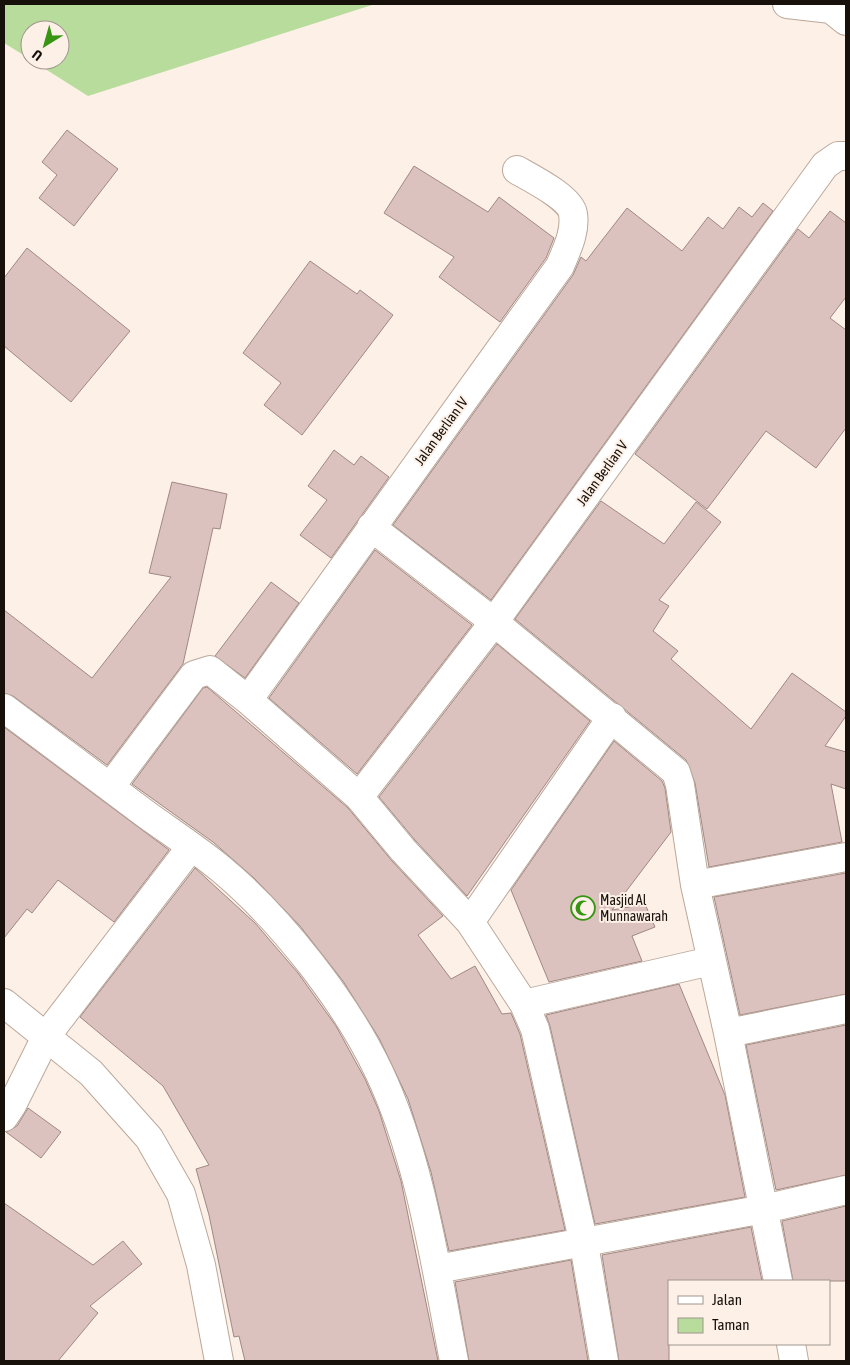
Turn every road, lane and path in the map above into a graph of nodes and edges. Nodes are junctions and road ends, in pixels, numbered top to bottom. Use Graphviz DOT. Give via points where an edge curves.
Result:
graph roads {
  1 [pos="787,4"];
  2 [pos="846,20"];
  3 [pos="846,156"];
  4 [pos="517,170"];
  5 [pos="371,527"];
  6 [pos="494,622"];
  7 [pos="248,700"];
  8 [pos="4,708"];
  9 [pos="612,717"];
  10 [pos="110,787"];
  11 [pos="359,797"];
  12 [pos="191,847"];
  13 [pos="846,857"];
  14 [pos="695,885"];
  15 [pos="470,922"];
  16 [pos="711,961"];
  17 [pos="4,1003"];
  18 [pos="524,1004"];
  19 [pos="846,1010"];
  20 [pos="728,1033"];
  21 [pos="46,1035"];
  22 [pos="4,1117"];
  23 [pos="846,1190"];
  24 [pos="764,1209"];
  25 [pos="584,1244"];
  26 [pos="437,1270"];
  27 [pos="778,1280"];
  28 [pos="791,1345"];
  29 [pos="219,1361"];
  30 [pos="454,1361"];
  31 [pos="604,1361"];
  32 [pos="794,1361"];
  1 -- 2 [label="street" via="832,9"];
  3 -- 6 [label="street, Jalan Berlian V" via="838,156 825,164"];
  4 -- 5 [label="street, Jalan Berlian IV" via="570,206 574,215 571,239 554,274"];
  5 -- 6 [label="street"];
  5 -- 7 [label="street, Jalan Berlian IV"];
  6 -- 9 [label="street"];
  6 -- 11 [label="street, Jalan Berlian V"];
  7 -- 10 [label="street" via="210,670 194,675"];
  7 -- 11 [label="street"];
  8 -- 10 [label="street"];
  9 -- 14 [label="street" via="676,772"];
  9 -- 15 [label="street"];
  10 -- 12 [label="street"];
  11 -- 15 [label="street"];
  12 -- 21 [label="street"];
  12 -- 26 [label="street" via="256,901 311,965 346,1014 379,1072 399,1125 416,1179"];
  13 -- 14 [label="street"];
  14 -- 16 [label="street"];
  15 -- 18 [label="street"];
  16 -- 18 [label="street"];
  16 -- 20 [label="street"];
  17 -- 21 [label="street"];
  18 -- 25 [label="street" via="540,1048"];
  19 -- 20 [label="street"];
  20 -- 24 [label="street"];
  21 -- 22 [label="street"];
  21 -- 29 [label="street" via="91,1073 149,1138 181,1194 201,1265"];
  23 -- 24 [label="street"];
  24 -- 25 [label="street"];
  24 -- 27 [label="street"];
  25 -- 26 [label="street"];
  25 -- 31 [label="street"];
  26 -- 30 [label="street"];
  28 -- 32 [label="street"];
}
